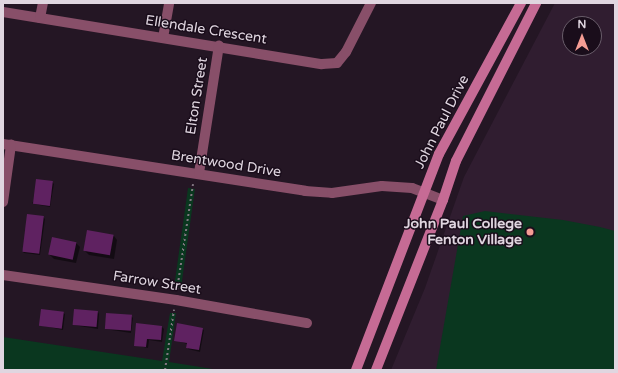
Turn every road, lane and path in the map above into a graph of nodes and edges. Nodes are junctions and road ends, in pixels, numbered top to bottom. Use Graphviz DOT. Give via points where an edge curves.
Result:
graph roads {
  1 [pos="43,3"];
  2 [pos="169,3"];
  3 [pos="371,3"];
  4 [pos="521,3"];
  5 [pos="536,3"];
  6 [pos="3,12"];
  7 [pos="40,18"];
  8 [pos="163,38"];
  9 [pos="220,46"];
  10 [pos="7,144"];
  11 [pos="199,173"];
  12 [pos="424,192"];
  13 [pos="443,200"];
  14 [pos="3,202"];
  15 [pos="3,275"];
  16 [pos="176,300"];
  17 [pos="307,323"];
  18 [pos="165,370"];
  19 [pos="356,370"];
  20 [pos="376,370"];
  1 -- 7 [label="street"];
  2 -- 8 [label="street"];
  3 -- 9 [label="street, Ellendale Crescent" via="346,52 337,63 322,64"];
  4 -- 12 [label="street, John Paul Drive" via="439,154"];
  5 -- 13 [label="street" via="456,160"];
  6 -- 7 [label="street, Ellendale Crescent"];
  7 -- 8 [label="street, Ellendale Crescent"];
  8 -- 9 [label="street, Ellendale Crescent"];
  9 -- 11 [label="street, Elton Street"];
  10 -- 11 [label="street, Brentwood Drive"];
  10 -- 14 [label="street"];
  11 -- 12 [label="street, Brentwood Drive" via="305,191 332,193 382,186 412,188"];
  11 -- 16 [label="path" via="192,185"];
  12 -- 13 [label="street, Brentwood Drive"];
  12 -- 19 [label="street, John Paul Drive"];
  13 -- 20 [label="street"];
  15 -- 16 [label="street, Farrow Street"];
  16 -- 17 [label="street, Farrow Street"];
  16 -- 18 [label="path"];
}
